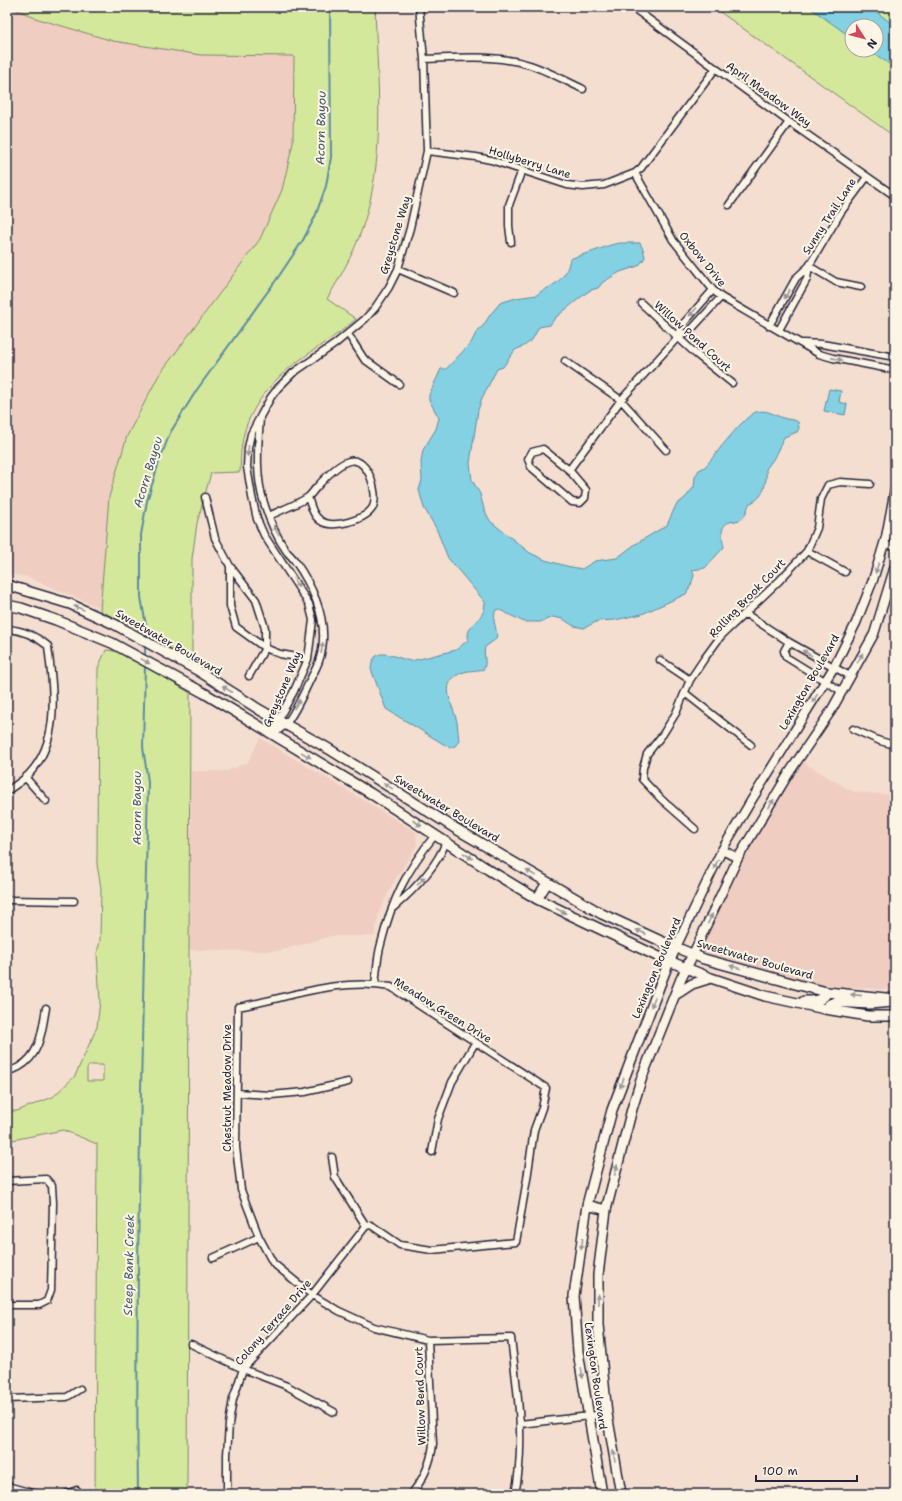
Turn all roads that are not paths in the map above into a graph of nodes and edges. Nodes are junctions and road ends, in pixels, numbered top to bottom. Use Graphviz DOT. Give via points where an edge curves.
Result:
graph roads {
  1 [pos="419,7"];
  2 [pos="632,7"];
  3 [pos="424,59"];
  4 [pos="716,68"];
  5 [pos="583,90"];
  6 [pos="789,122"];
  7 [pos="428,151"];
  8 [pos="522,170"];
  9 [pos="635,173"];
  10 [pos="867,177"];
  11 [pos="895,196"];
  12 [pos="729,205"];
  13 [pos="511,242"];
  14 [pos="809,266"];
  15 [pos="398,269"];
  16 [pos="861,287"];
  17 [pos="713,290"];
  18 [pos="454,292"];
  19 [pos="721,297"];
  20 [pos="641,303"];
  21 [pos="769,326"];
  22 [pos="779,330"];
  23 [pos="348,334"];
  24 [pos="678,337"];
  25 [pos="802,343"];
  26 [pos="895,357"];
  27 [pos="565,361"];
  28 [pos="895,370"];
  29 [pos="399,384"];
  30 [pos="732,384"];
  31 [pos="621,400"];
  32 [pos="261,415"];
  33 [pos="666,450"];
  34 [pos="257,465"];
  35 [pos="247,466"];
  36 [pos="569,470"];
  37 [pos="870,484"];
  38 [pos="895,489"];
  39 [pos="308,497"];
  40 [pos="205,498"];
  41 [pos="269,516"];
  42 [pos="891,533"];
  43 [pos="884,544"];
  44 [pos="895,547"];
  45 [pos="807,551"];
  46 [pos="295,561"];
  47 [pos="230,566"];
  48 [pos="285,566"];
  49 [pos="895,566"];
  50 [pos="845,572"];
  51 [pos="7,585"];
  52 [pos="7,605"];
  53 [pos="746,614"];
  54 [pos="7,628"];
  55 [pos="789,642"];
  56 [pos="265,648"];
  57 [pos="308,660"];
  58 [pos="660,660"];
  59 [pos="834,668"];
  60 [pos="249,676"];
  61 [pos="850,676"];
  62 [pos="690,680"];
  63 [pos="825,681"];
  64 [pos="841,691"];
  65 [pos="686,693"];
  66 [pos="282,722"];
  67 [pos="853,729"];
  68 [pos="272,735"];
  69 [pos="751,745"];
  70 [pos="895,745"];
  71 [pos="25,777"];
  72 [pos="7,791"];
  73 [pos="46,802"];
  74 [pos="449,824"];
  75 [pos="695,829"];
  76 [pos="435,835"];
  77 [pos="446,842"];
  78 [pos="722,850"];
  79 [pos="738,858"];
  80 [pos="547,882"];
  81 [pos="538,899"];
  82 [pos="7,900"];
  83 [pos="74,901"];
  84 [pos="393,908"];
  85 [pos="676,948"];
  86 [pos="693,954"];
  87 [pos="670,962"];
  88 [pos="686,968"];
  89 [pos="711,978"];
  90 [pos="375,984"];
  91 [pos="827,992"];
  92 [pos="675,995"];
  93 [pos="895,1000"];
  94 [pos="786,1001"];
  95 [pos="238,1007"];
  96 [pos="46,1008"];
  97 [pos="825,1009"];
  98 [pos="895,1016"];
  99 [pos="475,1043"];
  100 [pos="636,1047"];
  101 [pos="652,1052"];
  102 [pos="7,1071"];
  103 [pos="348,1082"];
  104 [pos="237,1093"];
  105 [pos="432,1152"];
  106 [pos="332,1157"];
  107 [pos="7,1181"];
  108 [pos="587,1205"];
  109 [pos="606,1210"];
  110 [pos="366,1226"];
  111 [pos="259,1237"];
  112 [pos="213,1258"];
  113 [pos="312,1295"];
  114 [pos="7,1305"];
  115 [pos="428,1340"];
  116 [pos="191,1344"];
  117 [pos="243,1369"];
  118 [pos="80,1389"];
  119 [pos="7,1399"];
  120 [pos="334,1412"];
  121 [pos="607,1414"];
  122 [pos="589,1417"];
  123 [pos="520,1424"];
  124 [pos="7,1486"];
  125 [pos="77,1490"];
  126 [pos="36,1494"];
  127 [pos="66,1494"];
  128 [pos="227,1494"];
  129 [pos="411,1494"];
  130 [pos="515,1494"];
  131 [pos="602,1494"];
  132 [pos="621,1494"];
  1 -- 3 [label="street, Greystone Way"];
  2 -- 4 [label="street, April Meadow Way"];
  3 -- 5 [label="street" via="507,60 530,65"];
  3 -- 7 [label="street, Greystone Way"];
  4 -- 6 [label="street, April Meadow Way"];
  4 -- 9 [label="street, Hollyberry Lane" via="651,157"];
  6 -- 10 [label="street, April Meadow Way"];
  6 -- 12 [label="street"];
  7 -- 8 [label="street, Hollyberry Lane" via="476,157"];
  7 -- 15 [label="street, Greystone Way"];
  8 -- 9 [label="street, Hollyberry Lane" via="567,185 583,187 604,185"];
  8 -- 13 [label="street" via="509,205"];
  9 -- 17 [label="street, Oxbow Drive" via="673,240"];
  10 -- 11 [label="street, April Meadow Way"];
  10 -- 14 [label="street, Sunny Trail Lane" via="841,212"];
  14 -- 16 [label="street" via="836,282"];
  14 -- 21 [label="street, Sunny Trail Lane, one-way" via="796,278"];
  14 -- 22 [label="street, Sunny Trail Lane" via="807,279"];
  15 -- 18 [label="street"];
  15 -- 23 [label="street, Greystone Way" via="375,308"];
  17 -- 19 [label="street, Oxbow Drive"];
  17 -- 24 [label="street, one-way" via="683,324"];
  19 -- 21 [label="street, Oxbow Drive"];
  19 -- 24 [label="street" via="689,332"];
  20 -- 24 [label="street, Willow Pond Court"];
  21 -- 22 [label="street, Oxbow Drive"];
  22 -- 25 [label="street, Oxbow Drive"];
  23 -- 29 [label="street" via="364,359"];
  23 -- 32 [label="street, Greystone Way" via="291,375 270,397"];
  24 -- 30 [label="street, Willow Pond Court"];
  24 -- 31 [label="street"];
  25 -- 26 [label="street, Oxbow Drive"];
  25 -- 28 [label="street, Oxbow Drive, one-way" via="819,354"];
  27 -- 31 [label="street"];
  31 -- 33 [label="street"];
  31 -- 36 [label="street"];
  32 -- 34 [label="street, Greystone Way"];
  32 -- 35 [label="street, Greystone Way, one-way" via="251,434"];
  34 -- 35 [label="street"];
  34 -- 41 [label="street, Greystone Way" via="261,493"];
  35 -- 48 [label="street, Greystone Way" via="257,518 264,535"];
  36 -- 36 [label="street" via="586,490 585,498 580,503 572,502 554,487 531,467 528,459 532,452 543,449"];
  37 -- 45 [label="street, Rolling Brook Court" via="840,482 828,485 821,499 817,528"];
  38 -- 42 [label="street, Lexington Boulevard"];
  39 -- 39 [label="street" via="342,464 350,460 357,461 366,469 375,490 372,509 366,515 335,525 326,524 315,516"];
  39 -- 41 [label="street"];
  40 -- 47 [label="street" via="215,538"];
  46 -- 41 [label="street, Greystone Way, one-way" via="287,552"];
  42 -- 43 [label="street, Lexington Boulevard"];
  43 -- 44 [label="street"];
  43 -- 59 [label="street, Lexington Boulevard, one-way" via="856,624"];
  45 -- 50 [label="street"];
  45 -- 53 [label="street, Rolling Brook Court"];
  46 -- 48 [label="street"];
  66 -- 46 [label="street, Greystone Way, one-way" via="301,698 319,661 323,644 321,612 310,586"];
  47 -- 56 [label="street" via="256,600 265,628"];
  47 -- 56 [label="street" via="230,606 236,627"];
  48 -- 57 [label="street, Greystone Way, one-way" via="309,604 313,620"];
  61 -- 49 [label="street, Lexington Boulevard, one-way" via="874,634"];
  66 -- 51 [label="main road, Sweetwater Boulevard, one-way" via="197,670 114,624 70,604"];
  52 -- 68 [label="main road, one-way" via="56,620 112,643"];
  53 -- 55 [label="street"];
  53 -- 62 [label="street, Rolling Brook Court" via="721,636"];
  54 -- 71 [label="street" via="39,638 48,646 52,683 50,734 39,760"];
  59 -- 55 [label="street, one-way"];
  55 -- 63 [label="street" via="784,651 786,657"];
  56 -- 57 [label="street"];
  56 -- 60 [label="street"];
  57 -- 66 [label="street, Greystone Way"];
  58 -- 62 [label="street"];
  59 -- 61 [label="street"];
  59 -- 63 [label="street, Lexington Boulevard"];
  61 -- 64 [label="street, Lexington Boulevard"];
  62 -- 65 [label="street, Rolling Brook Court"];
  63 -- 64 [label="street"];
  63 -- 78 [label="street, Lexington Boulevard, one-way"];
  79 -- 64 [label="street, Lexington Boulevard, one-way"];
  65 -- 69 [label="street"];
  65 -- 75 [label="street, Rolling Brook Court" via="663,734 647,754 642,779"];
  66 -- 68 [label="street, Greystone Way"];
  74 -- 66 [label="main road, Sweetwater Boulevard, one-way"];
  67 -- 70 [label="street"];
  68 -- 76 [label="main road, one-way"];
  71 -- 72 [label="street"];
  71 -- 73 [label="street"];
  74 -- 76 [label="main road"];
  74 -- 77 [label="main road"];
  80 -- 74 [label="main road, Sweetwater Boulevard, one-way"];
  76 -- 77 [label="main road"];
  76 -- 84 [label="street" via="404,880"];
  77 -- 81 [label="main road, one-way"];
  84 -- 77 [label="street, one-way" via="425,876 443,851"];
  78 -- 79 [label="street"];
  78 -- 85 [label="street, Lexington Boulevard, one-way"];
  86 -- 79 [label="street, Lexington Boulevard, one-way"];
  80 -- 81 [label="main road"];
  85 -- 80 [label="main road, Sweetwater Boulevard, one-way" via="602,914"];
  81 -- 87 [label="main road, one-way"];
  82 -- 83 [label="street"];
  84 -- 90 [label="street" via="380,945"];
  85 -- 86 [label="main road, Sweetwater Boulevard"];
  85 -- 87 [label="main road, Lexington Boulevard"];
  86 -- 88 [label="main road, Lexington Boulevard"];
  91 -- 86 [label="main road, Sweetwater Boulevard, one-way"];
  87 -- 88 [label="main road"];
  87 -- 100 [label="main road, Lexington Boulevard, one-way"];
  88 -- 89 [label="main road"];
  88 -- 92 [label="main road, Lexington Boulevard"];
  89 -- 92 [label="main road" via="692,984"];
  89 -- 94 [label="main road"];
  90 -- 95 [label="street, Meadow Green Drive" via="328,987"];
  90 -- 99 [label="street, Meadow Green Drive" via="391,987"];
  93 -- 91 [label="main road, Sweetwater Boulevard, one-way"];
  91 -- 94 [label="main road" via="820,1000"];
  92 -- 101 [label="main road, Lexington Boulevard"];
  93 -- 97 [label="main road" via="869,1004 835,1002"];
  94 -- 97 [label="main road"];
  95 -- 104 [label="street, Chestnut Meadow Drive"];
  96 -- 102 [label="street" via="39,1043 32,1056 19,1068"];
  97 -- 98 [label="main road" via="868,1016"];
  99 -- 105 [label="street" via="452,1082 438,1119"];
  99 -- 110 [label="street, Meadow Green Drive" via="546,1088 534,1130 516,1242 432,1250 400,1245 371,1225"];
  100 -- 101 [label="main road"];
  100 -- 108 [label="main road, Lexington Boulevard, one-way" via="612,1110"];
  109 -- 101 [label="main road, Lexington Boulevard, one-way" via="632,1109"];
  103 -- 104 [label="street" via="305,1092 271,1095"];
  104 -- 111 [label="street, Chestnut Meadow Drive" via="236,1147 241,1190"];
  106 -- 110 [label="street" via="335,1177"];
  107 -- 114 [label="street" via="46,1179 52,1186 53,1203 51,1290 47,1301 39,1305"];
  108 -- 109 [label="main road"];
  108 -- 122 [label="main road, Lexington Boulevard, one-way" via="574,1296 578,1352"];
  121 -- 109 [label="main road, Lexington Boulevard, one-way" via="598,1325 598,1275"];
  110 -- 113 [label="street, Colony Terrace Drive"];
  111 -- 112 [label="street"];
  111 -- 113 [label="street, Chestnut Meadow Drive" via="273,1263"];
  113 -- 115 [label="street, Chestnut Meadow Drive" via="374,1327"];
  113 -- 117 [label="street, Colony Terrace Drive"];
  115 -- 123 [label="street, Chestnut Meadow Drive" via="511,1338"];
  115 -- 129 [label="street, Willow Bend Court" via="432,1458 427,1471"];
  116 -- 117 [label="street"];
  117 -- 120 [label="street" via="287,1386"];
  117 -- 128 [label="street, Colony Terrace Drive" via="229,1424"];
  118 -- 119 [label="street" via="67,1397"];
  121 -- 122 [label="street"];
  132 -- 121 [label="main road, Lexington Boulevard, one-way"];
  122 -- 123 [label="street"];
  122 -- 131 [label="main road, Lexington Boulevard"];
  123 -- 130 [label="street"];
  124 -- 126 [label="street"];
  125 -- 127 [label="street"];
}
